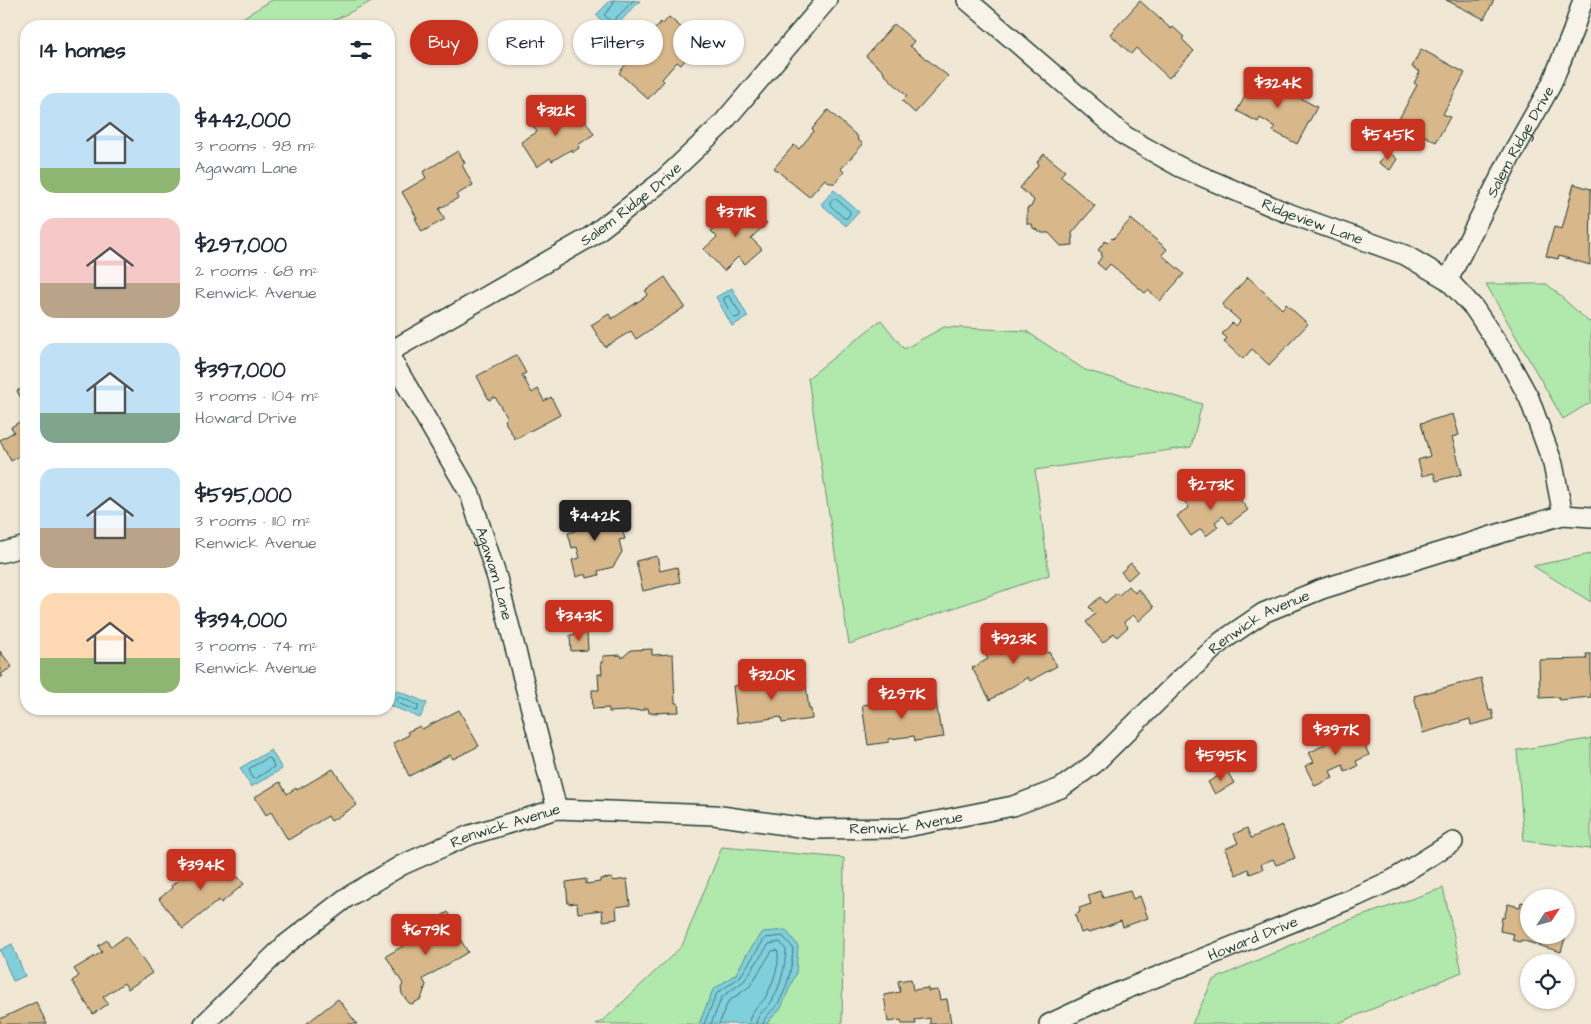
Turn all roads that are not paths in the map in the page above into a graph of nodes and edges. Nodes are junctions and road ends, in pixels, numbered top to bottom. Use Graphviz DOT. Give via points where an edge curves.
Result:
graph roads {
  1 [pos="827,0"];
  2 [pos="967,0"];
  3 [pos="1583,0"];
  4 [pos="1448,280"];
  5 [pos="395,350"];
  6 [pos="395,363"];
  7 [pos="1563,515"];
  8 [pos="1591,517"];
  9 [pos="20,548"];
  10 [pos="0,553"];
  11 [pos="557,809"];
  12 [pos="1453,842"];
  13 [pos="204,1024"];
  14 [pos="1049,1024"];
  1 -- 5 [label="street, Salem Ridge Drive" via="722,125 661,182 590,237"];
  2 -- 4 [label="street, Ridgeview Lane" via="1125,136 1180,167 1285,212 1405,255"];
  3 -- 4 [label="street, Salem Ridge Drive" via="1551,85"];
  4 -- 7 [label="street, Ridgeview Lane" via="1474,308 1529,398 1553,464"];
  6 -- 11 [label="street, Agawam Lane" via="470,494 497,578"];
  7 -- 8 [label="street, Renwick Avenue"];
  7 -- 11 [label="street, Renwick Avenue" via="1322,589 1264,613 1222,640 1094,764 1061,788 1013,806 902,828 813,829 714,815"];
  9 -- 10 [label="street"];
  11 -- 13 [label="street, Renwick Avenue" via="470,835 402,864 346,898 285,945"];
  12 -- 14 [label="street, Howard Drive" via="1385,884 1109,996"];
}
